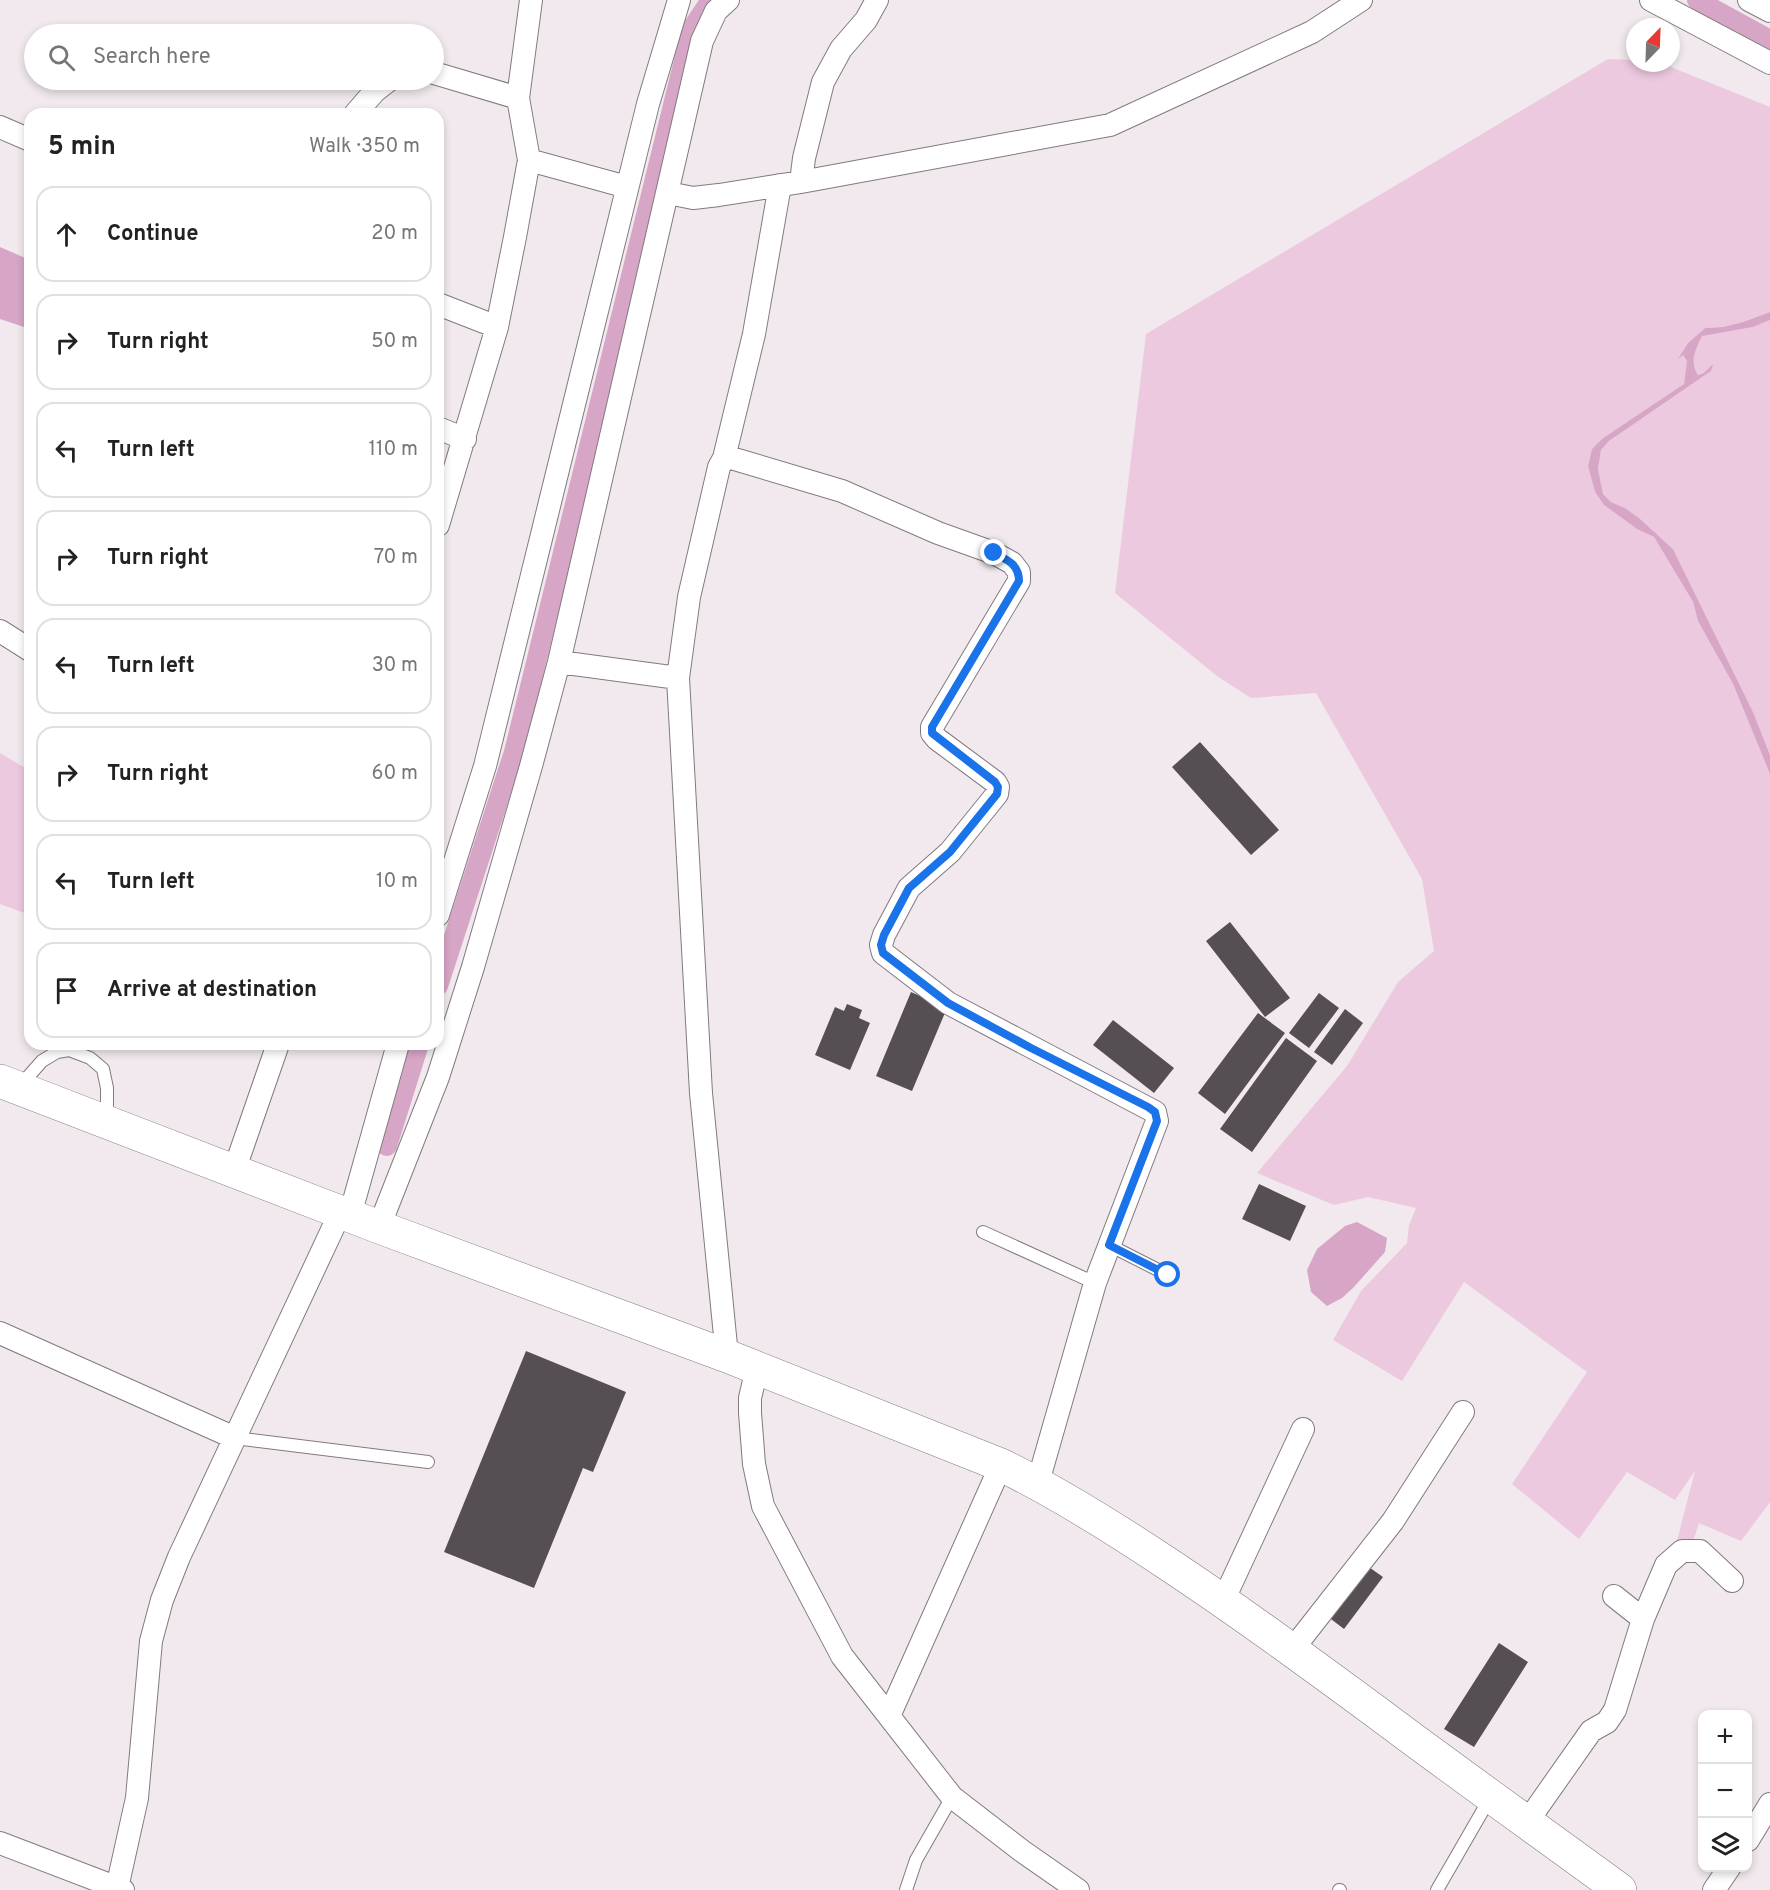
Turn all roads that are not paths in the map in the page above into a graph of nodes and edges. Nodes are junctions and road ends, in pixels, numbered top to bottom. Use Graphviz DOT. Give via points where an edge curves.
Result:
graph roads {
  1 [pos="531,0"];
  2 [pos="679,0"];
  3 [pos="728,0"];
  4 [pos="877,0"];
  5 [pos="1361,0"];
  6 [pos="1651,0"];
  7 [pos="1749,0"];
  8 [pos="1770,12"];
  9 [pos="1770,63"];
  10 [pos="444,76"];
  11 [pos="376,90"];
  12 [pos="518,98"];
  13 [pos="360,108"];
  14 [pos="0,127"];
  15 [pos="24,137"];
  16 [pos="529,160"];
  17 [pos="791,184"];
  18 [pos="627,187"];
  19 [pos="668,193"];
  20 [pos="444,306"];
  21 [pos="497,327"];
  22 [pos="444,430"];
  23 [pos="465,439"];
  24 [pos="724,458"];
  25 [pos="444,506"];
  26 [pos="0,631"];
  27 [pos="24,646"];
  28 [pos="559,662"];
  29 [pos="678,678"];
  30 [pos="444,896"];
  31 [pos="276,1050"];
  32 [pos="396,1050"];
  33 [pos="9,1085"];
  34 [pos="107,1124"];
  35 [pos="234,1171"];
  36 [pos="345,1213"];
  37 [pos="380,1227"];
  38 [pos="983,1233"];
  39 [pos="1109,1245"];
  40 [pos="1168,1275"];
  41 [pos="1095,1283"];
  42 [pos="0,1334"];
  43 [pos="727,1356"];
  44 [pos="757,1368"];
  45 [pos="1462,1412"];
  46 [pos="1304,1429"];
  47 [pos="235,1437"];
  48 [pos="428,1462"];
  49 [pos="1001,1465"];
  50 [pos="1038,1482"];
  51 [pos="1732,1581"];
  52 [pos="1614,1596"];
  53 [pos="1223,1601"];
  54 [pos="1643,1619"];
  55 [pos="1292,1650"];
  56 [pos="889,1716"];
  57 [pos="952,1797"];
  58 [pos="1490,1798"];
  59 [pos="1770,1807"];
  60 [pos="1527,1822"];
  61 [pos="1752,1834"];
  62 [pos="0,1843"];
  63 [pos="1726,1872"];
  64 [pos="120,1889"];
  65 [pos="906,1890"];
  66 [pos="1078,1890"];
  67 [pos="1437,1890"];
  68 [pos="1620,1890"];
  69 [pos="1714,1890"];
  1 -- 12 [label="street"];
  2 -- 18 [label="street"];
  3 -- 19 [label="street" via="716,11 702,41"];
  4 -- 17 [label="street" via="841,49 823,82 804,158"];
  5 -- 17 [label="street" via="1312,32 1110,125"];
  6 -- 9 [label="street"];
  7 -- 8 [label="street"];
  10 -- 12 [label="street"];
  11 -- 13 [label="street"];
  12 -- 16 [label="street"];
  14 -- 15 [label="street"];
  16 -- 18 [label="street"];
  16 -- 21 [label="street"];
  17 -- 19 [label="street" via="693,198"];
  17 -- 24 [label="street"];
  18 -- 30 [label="street" via="485,766"];
  19 -- 28 [label="street"];
  20 -- 21 [label="street"];
  21 -- 23 [label="street"];
  22 -- 23 [label="street"];
  23 -- 25 [label="street"];
  24 -- 29 [label="street" via="689,597"];
  24 -- 39 [label="street" via="842,491 994,553 1019,572 1019,581 932,727 937,739 995,782 997,794 950,852 909,888 881,945 883,953 948,1003 1155,1112 1157,1121"];
  26 -- 27 [label="street"];
  28 -- 29 [label="street"];
  28 -- 37 [label="street" via="438,1077"];
  29 -- 43 [label="street" via="701,1093"];
  31 -- 35 [label="street"];
  32 -- 36 [label="street"];
  33 -- 34 [label="highway"];
  33 -- 34 [label="lane" via="57,1052 69,1050 80,1054 103,1069"];
  34 -- 35 [label="highway"];
  35 -- 36 [label="highway"];
  36 -- 37 [label="highway"];
  36 -- 47 [label="street"];
  37 -- 43 [label="highway"];
  38 -- 41 [label="lane"];
  39 -- 40 [label="lane"];
  39 -- 41 [label="street"];
  41 -- 50 [label="street"];
  42 -- 47 [label="street"];
  43 -- 44 [label="highway"];
  44 -- 49 [label="highway"];
  44 -- 56 [label="street" via="750,1413 754,1464 763,1506 842,1656"];
  45 -- 55 [label="street" via="1393,1521"];
  46 -- 53 [label="street"];
  47 -- 48 [label="lane"];
  47 -- 64 [label="street" via="179,1557 151,1641 136,1798"];
  49 -- 50 [label="highway"];
  49 -- 56 [label="street"];
  50 -- 53 [label="highway"];
  51 -- 54 [label="street" via="1700,1551 1682,1551 1666,1565"];
  52 -- 54 [label="street"];
  53 -- 55 [label="highway"];
  54 -- 60 [label="street" via="1615,1710 1607,1722 1591,1731"];
  55 -- 58 [label="highway"];
  56 -- 57 [label="street"];
  57 -- 65 [label="lane" via="916,1860"];
  57 -- 66 [label="street"];
  58 -- 60 [label="highway"];
  58 -- 67 [label="lane"];
  59 -- 61 [label="street"];
  60 -- 68 [label="highway"];
  62 -- 64 [label="street"];
  63 -- 69 [label="street"];
}
